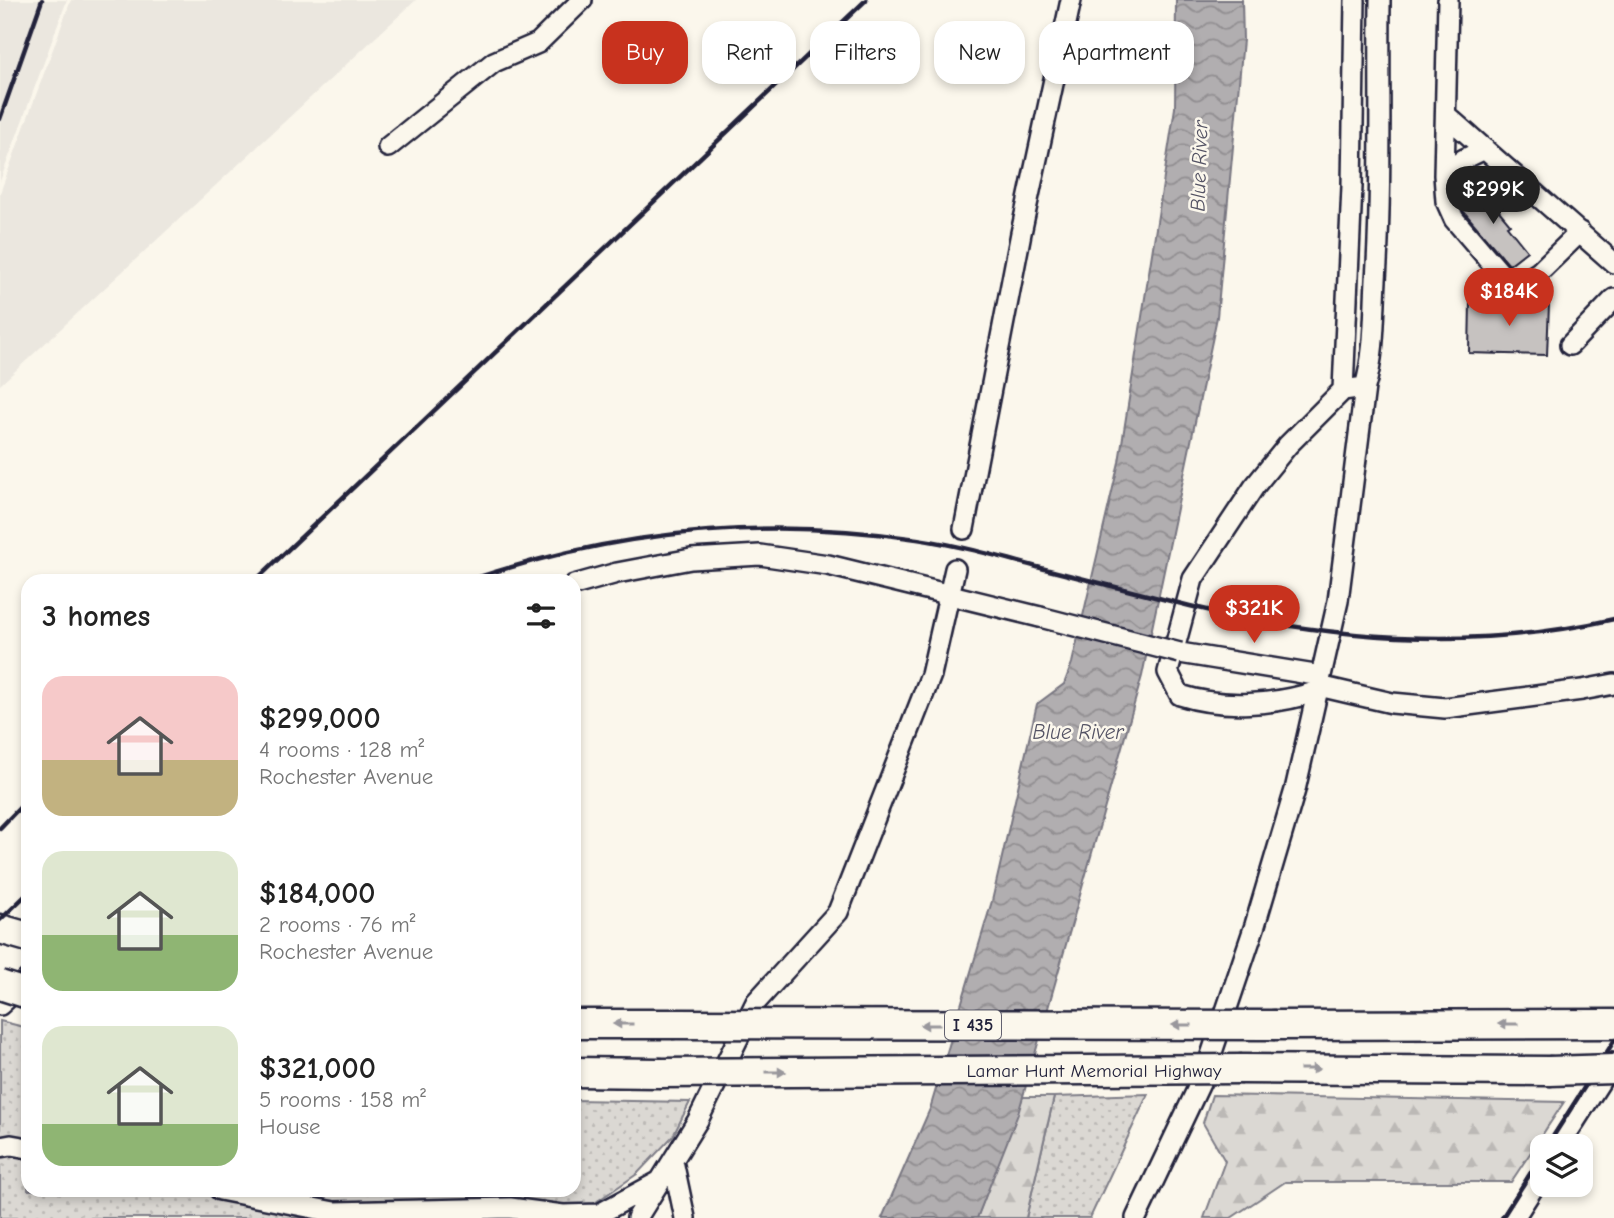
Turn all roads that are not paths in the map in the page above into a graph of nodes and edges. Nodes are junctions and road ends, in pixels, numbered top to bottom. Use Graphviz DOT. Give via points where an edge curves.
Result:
graph roads {
  1 [pos="582,0"];
  2 [pos="1071,0"];
  3 [pos="1355,0"];
  4 [pos="1380,0"];
  5 [pos="1448,0"];
  6 [pos="1447,116"];
  7 [pos="388,147"];
  8 [pos="1485,149"];
  9 [pos="1444,175"];
  10 [pos="1580,232"];
  11 [pos="1614,263"];
  12 [pos="1614,299"];
  13 [pos="1570,345"];
  14 [pos="1365,387"];
  15 [pos="1343,390"];
  16 [pos="964,529"];
  17 [pos="955,569"];
  18 [pos="581,583"];
  19 [pos="950,594"];
  20 [pos="1320,684"];
  21 [pos="1614,684"];
  22 [pos="0,929"];
  23 [pos="21,935"];
  24 [pos="0,985"];
  25 [pos="21,985"];
  26 [pos="21,992"];
  27 [pos="0,1004"];
  28 [pos="581,1024"];
  29 [pos="1614,1024"];
  30 [pos="1614,1060"];
  31 [pos="1614,1069"];
  32 [pos="581,1072"];
  33 [pos="1567,1134"];
  34 [pos="0,1147"];
  35 [pos="21,1147"];
  36 [pos="673,1161"];
  37 [pos="661,1180"];
  38 [pos="1530,1193"];
  39 [pos="256,1197"];
  40 [pos="637,1218"];
  41 [pos="685,1218"];
  42 [pos="1136,1218"];
  43 [pos="1514,1218"];
  1 -- 7 [label="street" via="538,43 494,62"];
  2 -- 16 [label="street"];
  3 -- 15 [label="street"];
  4 -- 14 [label="street" via="1380,223 1374,329"];
  5 -- 6 [label="street"];
  6 -- 8 [label="street"];
  6 -- 9 [label="street"];
  8 -- 9 [label="street"];
  8 -- 10 [label="street"];
  9 -- 10 [label="street" via="1446,201 1454,219 1507,281 1524,282 1539,272"];
  10 -- 11 [label="street"];
  12 -- 13 [label="street"];
  14 -- 15 [label="street"];
  14 -- 20 [label="street" via="1338,601"];
  15 -- 20 [label="street" via="1254,487 1193,579 1168,673 1180,695 1203,702 1298,698"];
  17 -- 19 [label="street"];
  18 -- 19 [label="street" via="691,559 760,555 828,565"];
  19 -- 20 [label="street, bridge"];
  19 -- 36 [label="street" via="932,675 838,912 756,1002"];
  20 -- 21 [label="street" via="1392,704 1446,708"];
  20 -- 42 [label="street" via="1287,815 1223,1022 1205,1073"];
  22 -- 23 [label="highway"];
  24 -- 26 [label="highway, bridge"];
  25 -- 27 [label="street"];
  29 -- 28 [label="highway, I 435, one-way, bridge"];
  30 -- 33 [label="street"];
  32 -- 31 [label="highway, Lamar Hunt Memorial Highway, one-way, bridge"];
  34 -- 35 [label="street"];
  36 -- 37 [label="street"];
  36 -- 41 [label="street"];
  37 -- 39 [label="street" via="599,1214 510,1208 334,1212"];
  37 -- 40 [label="street"];
  38 -- 43 [label="street"];
}
